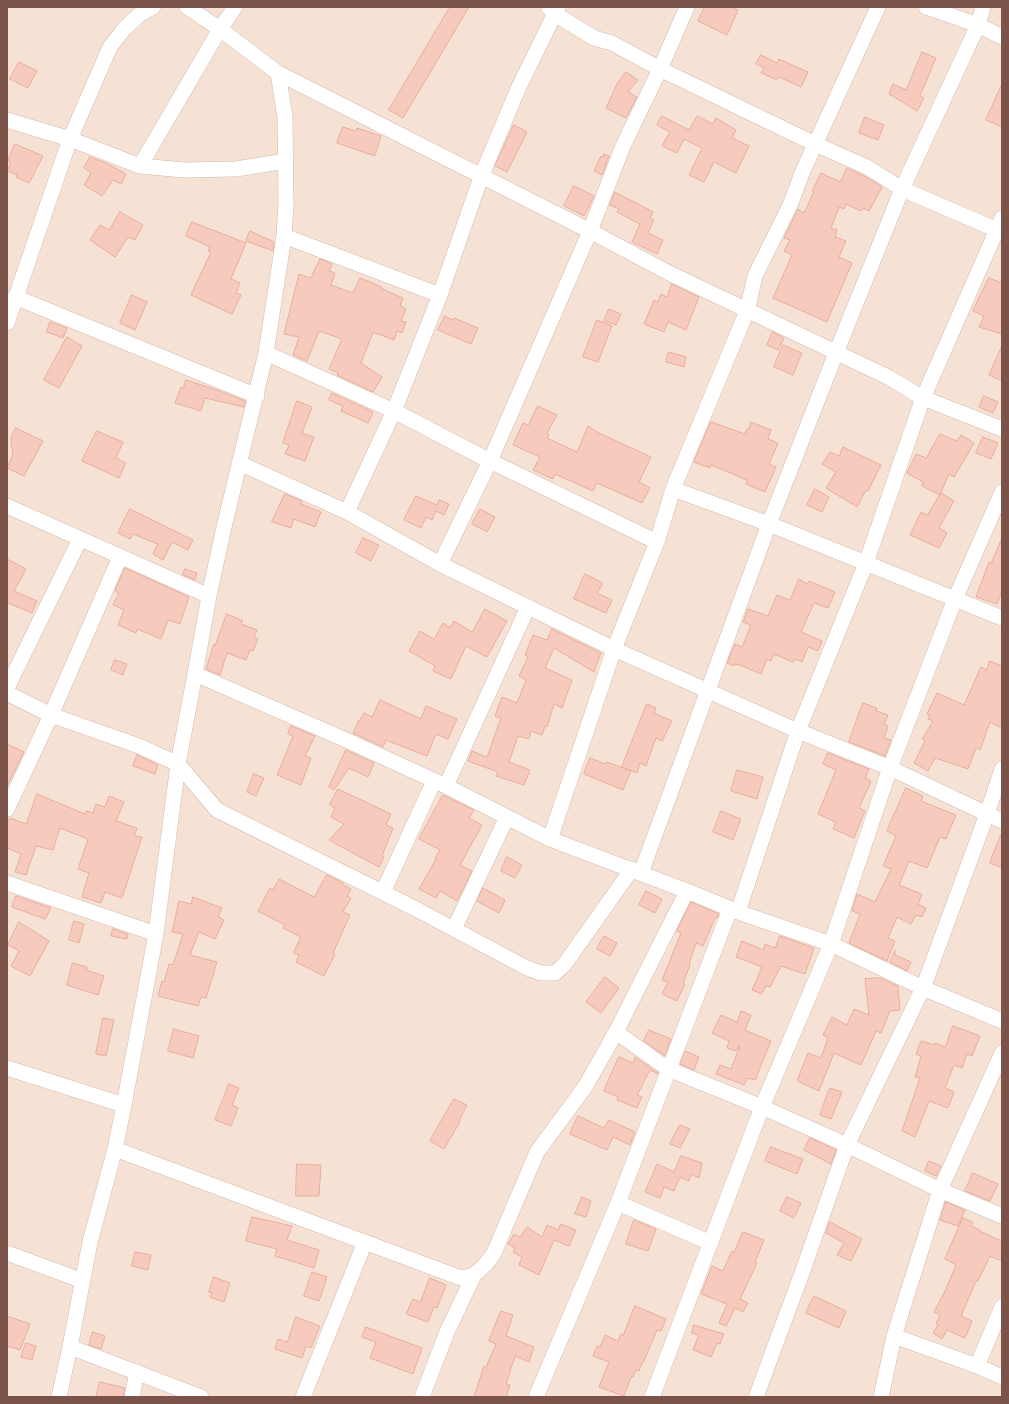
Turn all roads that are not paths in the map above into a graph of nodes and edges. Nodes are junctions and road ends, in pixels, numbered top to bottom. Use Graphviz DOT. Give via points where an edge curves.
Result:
graph roads {
  1 [pos="153,7"];
  2 [pos="187,7"];
  3 [pos="235,7"];
  4 [pos="687,7"];
  5 [pos="878,7"];
  6 [pos="926,7"];
  7 [pos="983,7"];
  8 [pos="554,9"];
  9 [pos="978,26"];
  10 [pos="220,29"];
  11 [pos="1002,37"];
  12 [pos="660,69"];
  13 [pos="278,73"];
  14 [pos="7,120"];
  15 [pos="70,140"];
  16 [pos="815,144"];
  17 [pos="286,161"];
  18 [pos="140,166"];
  19 [pos="481,176"];
  20 [pos="902,189"];
  21 [pos="1000,226"];
  22 [pos="590,231"];
  23 [pos="284,236"];
  24 [pos="440,295"];
  25 [pos="15,297"];
  26 [pos="747,311"];
  27 [pos="7,323"];
  28 [pos="266,353"];
  29 [pos="836,353"];
  30 [pos="257,396"];
  31 [pos="923,398"];
  32 [pos="394,411"];
  33 [pos="1002,429"];
  34 [pos="490,461"];
  35 [pos="239,463"];
  36 [pos="673,488"];
  37 [pos="1002,492"];
  38 [pos="7,506"];
  39 [pos="347,512"];
  40 [pos="769,524"];
  41 [pos="80,539"];
  42 [pos="657,542"];
  43 [pos="120,557"];
  44 [pos="866,563"];
  45 [pos="440,564"];
  46 [pos="209,596"];
  47 [pos="955,598"];
  48 [pos="528,607"];
  49 [pos="1002,618"];
  50 [pos="614,650"];
  51 [pos="196,674"];
  52 [pos="7,688"];
  53 [pos="707,691"];
  54 [pos="7,693"];
  55 [pos="51,715"];
  56 [pos="798,731"];
  57 [pos="178,764"];
  58 [pos="890,768"];
  59 [pos="1002,769"];
  60 [pos="440,783"];
  61 [pos="7,809"];
  62 [pos="987,814"];
  63 [pos="508,817"];
  64 [pos="1002,821"];
  65 [pos="550,839"];
  66 [pos="636,871"];
  67 [pos="7,883"];
  68 [pos="687,891"];
  69 [pos="383,892"];
  70 [pos="734,910"];
  71 [pos="454,929"];
  72 [pos="156,934"];
  73 [pos="830,944"];
  74 [pos="923,988"];
  75 [pos="1002,1022"];
  76 [pos="616,1032"];
  77 [pos="1002,1053"];
  78 [pos="7,1068"];
  79 [pos="668,1069"];
  80 [pos="124,1105"];
  81 [pos="762,1107"];
  82 [pos="847,1145"];
  83 [pos="115,1149"];
  84 [pos="940,1190"];
  85 [pos="618,1203"];
  86 [pos="1002,1216"];
  87 [pos="365,1242"];
  88 [pos="711,1243"];
  89 [pos="7,1253"];
  90 [pos="474,1276"];
  91 [pos="83,1281"];
  92 [pos="1002,1307"];
  93 [pos="894,1336"];
  94 [pos="70,1347"];
  95 [pos="977,1366"];
  96 [pos="138,1372"];
  97 [pos="1002,1376"];
  98 [pos="59,1397"];
  99 [pos="132,1397"];
  100 [pos="201,1397"];
  101 [pos="303,1397"];
  102 [pos="422,1397"];
  103 [pos="536,1397"];
  104 [pos="652,1397"];
  105 [pos="756,1397"];
  106 [pos="881,1397"];
  1 -- 15 [label="street" via="129,24 110,47"];
  2 -- 10 [label="street"];
  3 -- 10 [label="street"];
  4 -- 12 [label="street"];
  5 -- 16 [label="street"];
  6 -- 9 [label="street"];
  7 -- 9 [label="street"];
  8 -- 12 [label="street" via="594,38 612,44"];
  8 -- 19 [label="street"];
  9 -- 11 [label="street"];
  9 -- 20 [label="street"];
  10 -- 13 [label="street"];
  10 -- 18 [label="street"];
  12 -- 16 [label="street"];
  12 -- 22 [label="street" via="623,146"];
  13 -- 17 [label="street" via="285,117"];
  13 -- 19 [label="street"];
  14 -- 15 [label="street"];
  15 -- 18 [label="street"];
  15 -- 25 [label="street"];
  16 -- 20 [label="street" via="867,167"];
  16 -- 26 [label="street" via="791,203 755,276"];
  17 -- 18 [label="street" via="236,169 184,170"];
  17 -- 23 [label="street"];
  19 -- 22 [label="street"];
  19 -- 24 [label="street"];
  20 -- 21 [label="street"];
  20 -- 29 [label="street"];
  21 -- 31 [label="street"];
  22 -- 26 [label="street"];
  22 -- 34 [label="street"];
  23 -- 24 [label="street"];
  23 -- 28 [label="street"];
  24 -- 32 [label="street"];
  25 -- 27 [label="street"];
  25 -- 30 [label="street"];
  26 -- 29 [label="street"];
  26 -- 36 [label="street"];
  28 -- 30 [label="street"];
  28 -- 32 [label="street"];
  29 -- 31 [label="street"];
  29 -- 40 [label="street"];
  30 -- 35 [label="street"];
  31 -- 33 [label="street"];
  31 -- 44 [label="street"];
  32 -- 34 [label="street"];
  32 -- 39 [label="street"];
  34 -- 42 [label="street"];
  34 -- 45 [label="street"];
  35 -- 39 [label="street"];
  35 -- 46 [label="street"];
  36 -- 40 [label="street"];
  36 -- 42 [label="street"];
  37 -- 47 [label="street"];
  38 -- 41 [label="street"];
  39 -- 45 [label="street"];
  40 -- 44 [label="street"];
  40 -- 53 [label="street"];
  41 -- 43 [label="street"];
  41 -- 52 [label="street"];
  42 -- 50 [label="street"];
  43 -- 46 [label="street"];
  43 -- 55 [label="street"];
  44 -- 47 [label="street"];
  44 -- 56 [label="street"];
  45 -- 48 [label="street"];
  46 -- 51 [label="street"];
  47 -- 49 [label="street"];
  47 -- 58 [label="street"];
  48 -- 50 [label="street"];
  48 -- 60 [label="street"];
  50 -- 53 [label="street"];
  50 -- 65 [label="street"];
  51 -- 57 [label="street"];
  51 -- 60 [label="street"];
  53 -- 56 [label="street"];
  53 -- 66 [label="street"];
  54 -- 55 [label="street"];
  55 -- 57 [label="street" via="138,746"];
  55 -- 61 [label="street"];
  56 -- 58 [label="street"];
  56 -- 70 [label="street"];
  57 -- 69 [label="street" via="218,810"];
  57 -- 72 [label="street"];
  58 -- 62 [label="street"];
  58 -- 73 [label="street"];
  59 -- 62 [label="street"];
  60 -- 63 [label="street"];
  60 -- 69 [label="street"];
  62 -- 64 [label="street"];
  62 -- 74 [label="street"];
  63 -- 65 [label="street"];
  63 -- 71 [label="street"];
  65 -- 66 [label="street"];
  66 -- 68 [label="street"];
  66 -- 71 [label="street" via="564,965 555,973 541,973 527,968"];
  67 -- 72 [label="street"];
  68 -- 70 [label="street"];
  68 -- 76 [label="street"];
  69 -- 71 [label="street"];
  70 -- 73 [label="street"];
  70 -- 79 [label="street"];
  72 -- 80 [label="street"];
  73 -- 74 [label="street"];
  73 -- 81 [label="street"];
  74 -- 75 [label="street"];
  74 -- 82 [label="street"];
  76 -- 79 [label="street"];
  76 -- 90 [label="street" via="585,1087 537,1152 494,1252"];
  77 -- 84 [label="street"];
  78 -- 80 [label="street"];
  79 -- 81 [label="street"];
  79 -- 85 [label="street"];
  80 -- 83 [label="street"];
  81 -- 82 [label="street"];
  81 -- 88 [label="street"];
  82 -- 84 [label="street"];
  82 -- 105 [label="street"];
  83 -- 87 [label="street"];
  83 -- 91 [label="street" via="90,1242"];
  84 -- 86 [label="street"];
  84 -- 93 [label="street"];
  85 -- 88 [label="street"];
  85 -- 103 [label="street"];
  87 -- 90 [label="street" via="461,1278"];
  87 -- 101 [label="street"];
  88 -- 104 [label="street"];
  89 -- 91 [label="street"];
  90 -- 102 [label="street" via="447,1332"];
  91 -- 94 [label="street"];
  92 -- 95 [label="street"];
  93 -- 95 [label="street"];
  93 -- 106 [label="street"];
  94 -- 96 [label="street"];
  94 -- 98 [label="street"];
  95 -- 97 [label="street"];
  96 -- 99 [label="street"];
  96 -- 100 [label="street"];
}
